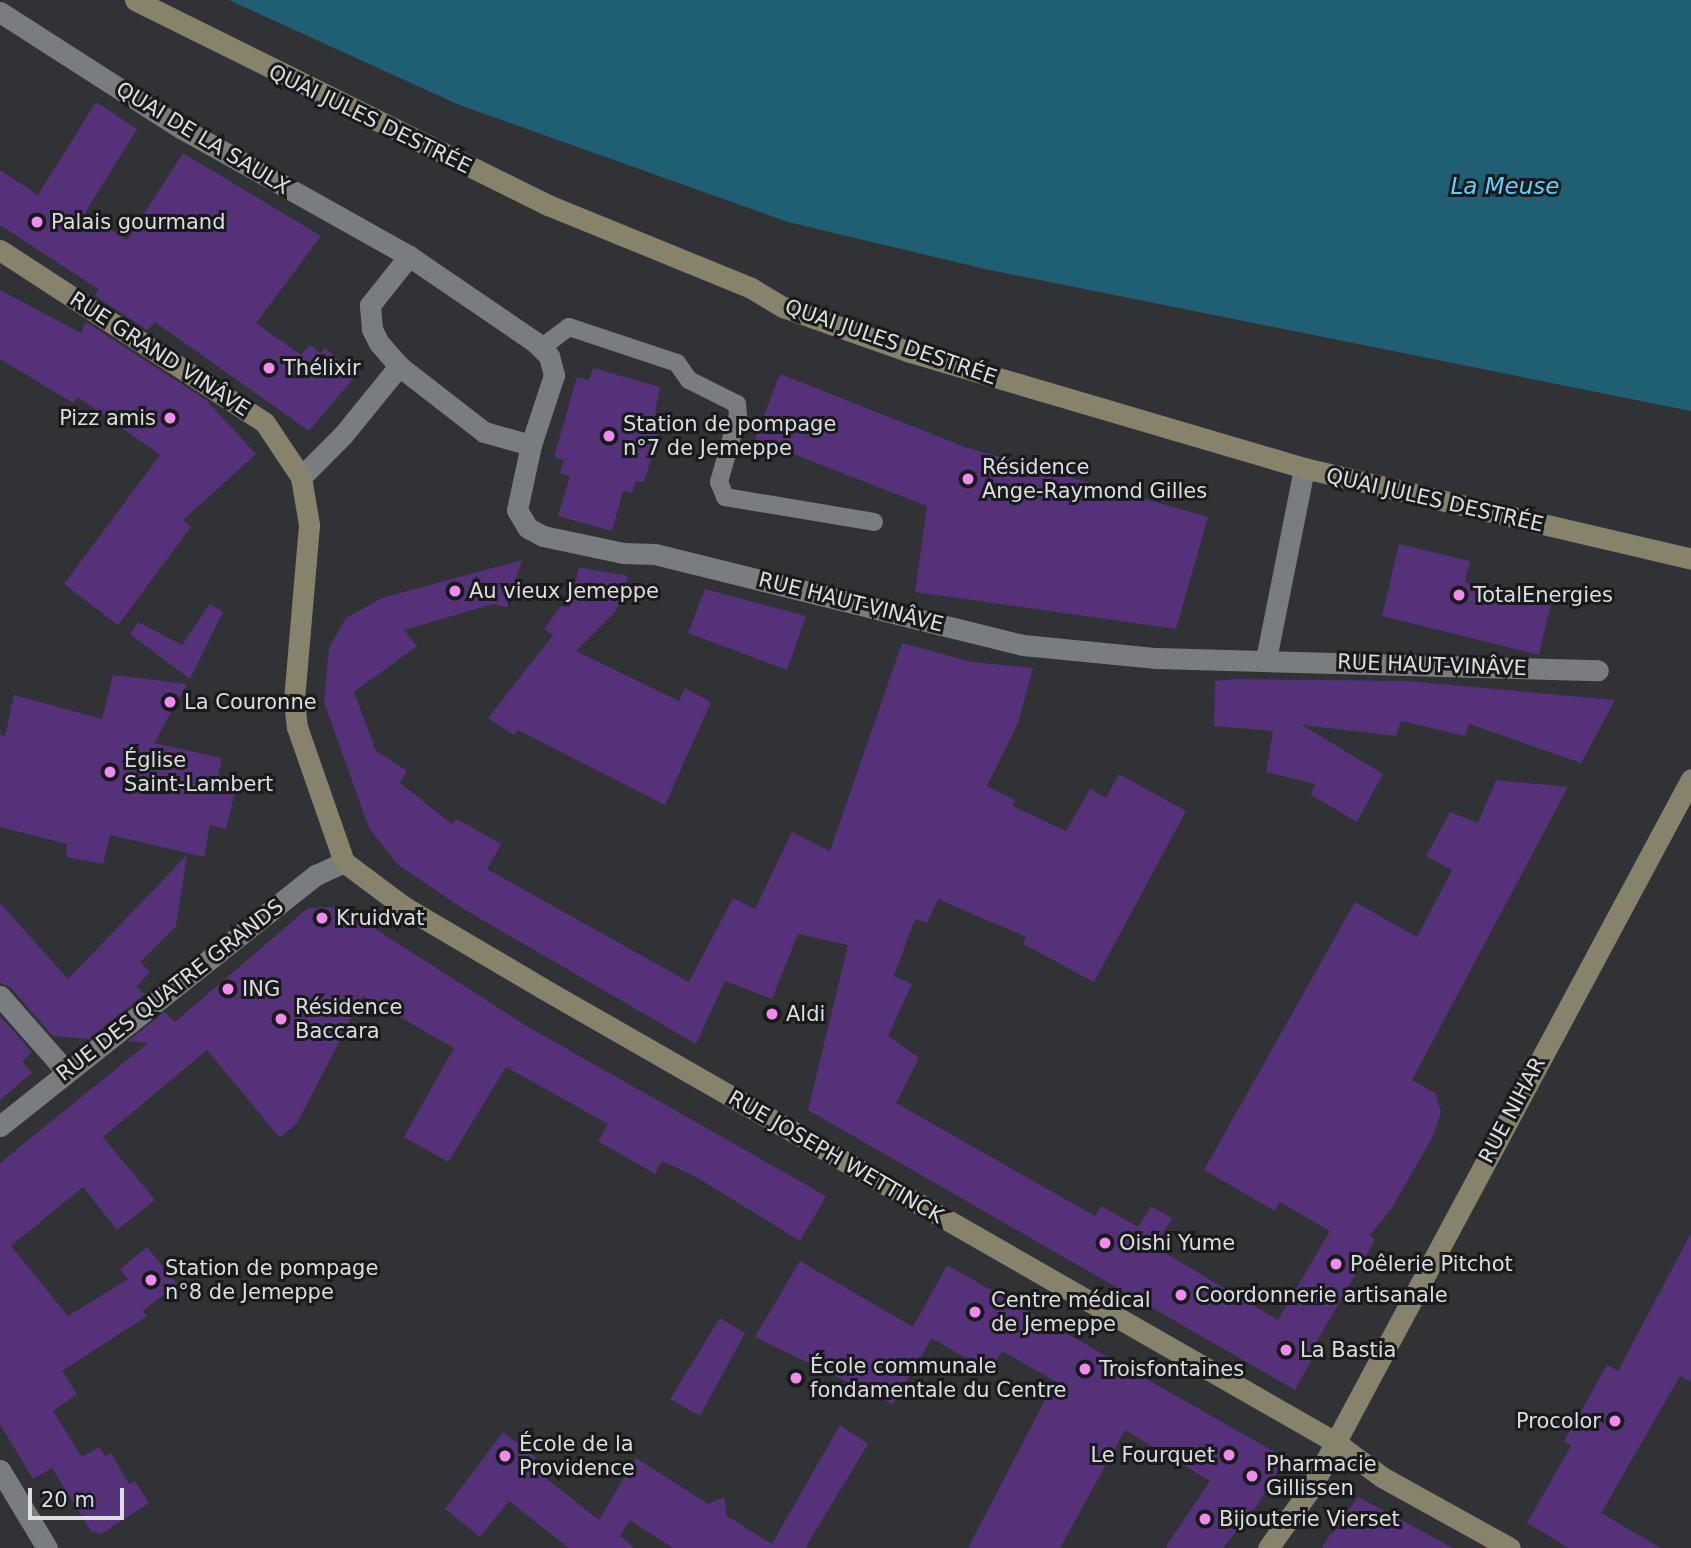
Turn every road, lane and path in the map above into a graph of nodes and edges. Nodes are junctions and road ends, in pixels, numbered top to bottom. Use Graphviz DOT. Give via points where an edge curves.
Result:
graph roads {
  1 [pos="135,0"];
  2 [pos="0,12"];
  3 [pos="0,250"];
  4 [pos="409,256"];
  5 [pos="541,348"];
  6 [pos="399,366"];
  7 [pos="531,445"];
  8 [pos="1304,468"];
  9 [pos="301,477"];
  10 [pos="874,522"];
  11 [pos="1691,559"];
  12 [pos="1266,659"];
  13 [pos="1598,670"];
  14 [pos="1691,779"];
  15 [pos="344,862"];
  16 [pos="0,996"];
  17 [pos="66,1071"];
  18 [pos="0,1126"];
  19 [pos="1335,1442"];
  20 [pos="0,1470"];
  21 [pos="47,1548"];
  22 [pos="1269,1548"];
  23 [pos="1510,1548"];
  1 -- 8 [label="street, QUAI JULES DESTRÉE" via="450,160 751,288 783,307 946,364"];
  2 -- 4 [label="street, QUAI DE LA SAULX" via="181,128"];
  3 -- 9 [label="street, RUE GRAND VINÂVE" via="265,423"];
  4 -- 5 [label="street, QUAI DE LA SAULX"];
  4 -- 6 [label="street" via="375,295 369,314 379,343"];
  5 -- 7 [label="street" via="549,356 554,375"];
  5 -- 10 [label="lane" via="569,327 677,363 689,380 737,404 719,482 726,497"];
  6 -- 7 [label="street" via="484,432"];
  6 -- 9 [label="street" via="343,435"];
  7 -- 12 [label="street, RUE HAUT-VINÂVE" via="517,510 528,528 543,536 695,563 1023,645 1123,656"];
  8 -- 11 [label="street, QUAI JULES DESTRÉE"];
  8 -- 12 [label="street"];
  9 -- 15 [label="street" via="309,525 294,700 298,727"];
  12 -- 13 [label="street, RUE HAUT-VINÂVE"];
  14 -- 19 [label="street, RUE NIHAR"];
  15 -- 17 [label="street, RUE DES QUATRE GRANDS" via="316,875"];
  15 -- 19 [label="street, RUE JOSEPH WETTINCK" via="403,906 542,988"];
  16 -- 17 [label="street"];
  17 -- 18 [label="street, RUE DES QUATRE GRANDS"];
  19 -- 22 [label="street, RUE NIHAR" via="1311,1488"];
  19 -- 23 [label="street, RUE JOSEPH WETTINCK" via="1382,1477"];
  20 -- 21 [label="street"];
}
